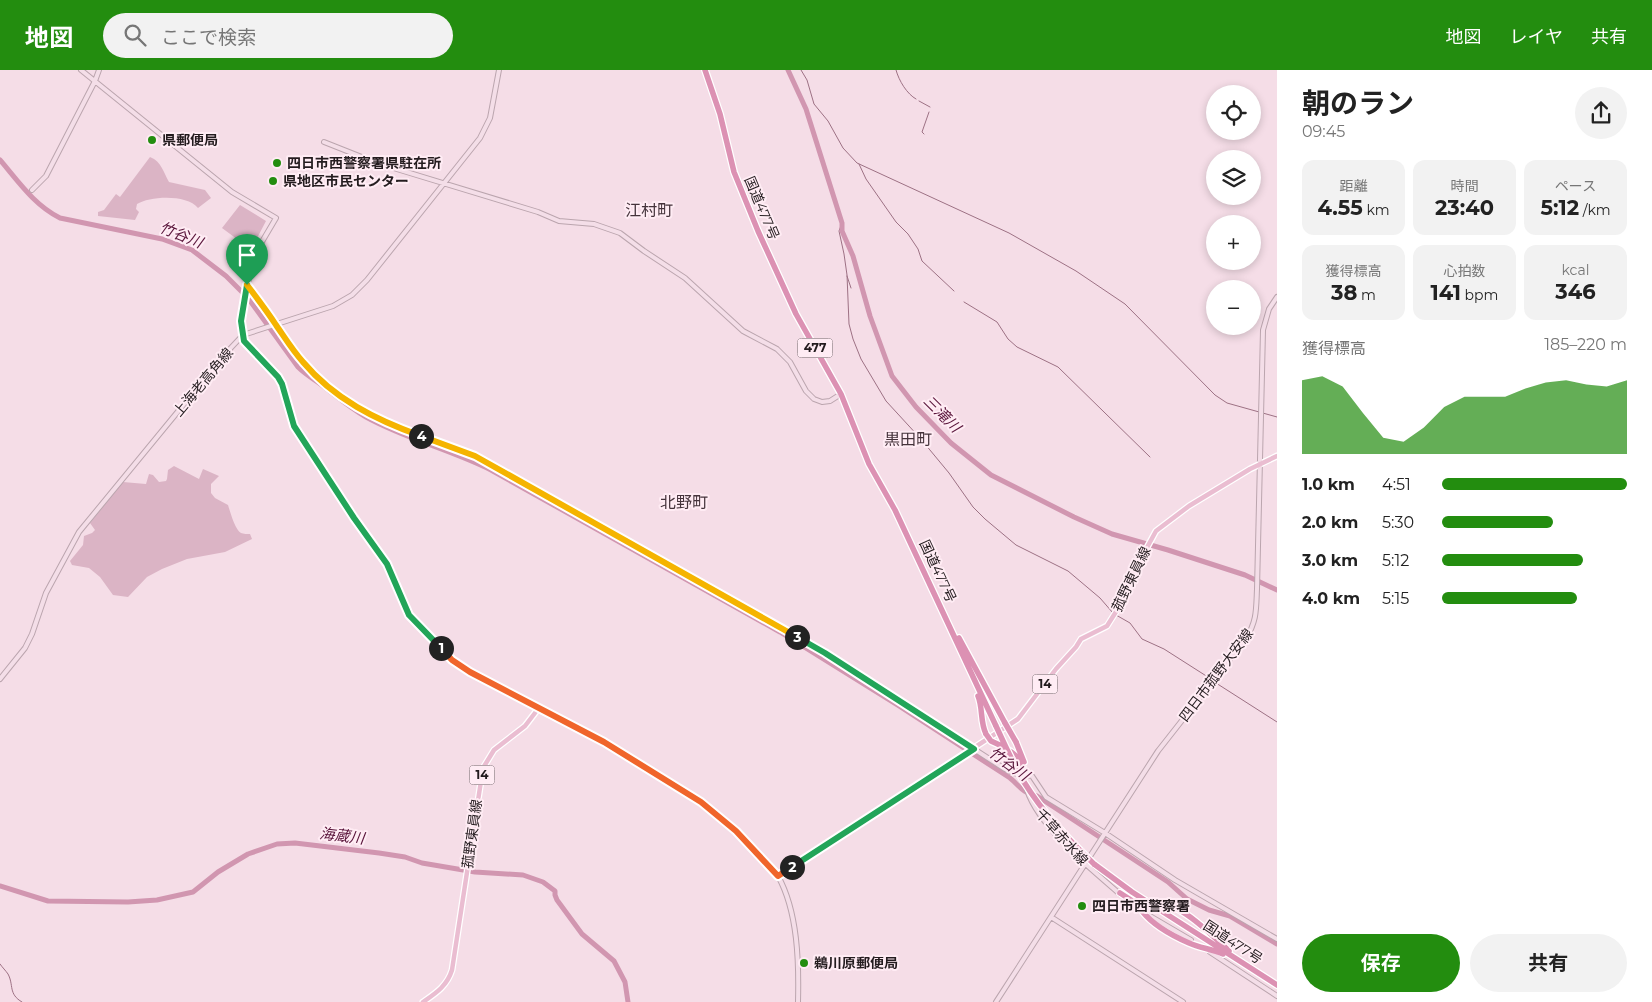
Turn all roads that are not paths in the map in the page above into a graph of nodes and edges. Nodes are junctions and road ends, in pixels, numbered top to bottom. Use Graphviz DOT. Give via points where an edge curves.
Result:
graph roads {
  1 [pos="81,70"];
  2 [pos="99,70"];
  3 [pos="499,70"];
  4 [pos="704,70"];
  5 [pos="95,81"];
  6 [pos="324,142"];
  7 [pos="445,184"];
  8 [pos="32,190"];
  9 [pos="246,286"];
  10 [pos="1277,297"];
  11 [pos="274,324"];
  12 [pos="243,335"];
  13 [pos="842,394"];
  14 [pos="1277,456"];
  15 [pos="1260,464"];
  16 [pos="946,617"];
  17 [pos="0,679"];
  18 [pos="538,709"];
  19 [pos="970,750"];
  20 [pos="1025,774"];
  21 [pos="1104,834"];
  22 [pos="1085,864"];
  23 [pos="778,876"];
  24 [pos="1120,894"];
  25 [pos="1166,905"];
  26 [pos="1146,906"];
  27 [pos="1142,912"];
  28 [pos="1051,917"];
  29 [pos="1277,939"];
  30 [pos="1191,940"];
  31 [pos="1210,952"];
  32 [pos="1239,961"];
  33 [pos="1277,985"];
  34 [pos="1277,996"];
  35 [pos="423,1002"];
  36 [pos="798,1002"];
  37 [pos="996,1002"];
  38 [pos="1183,1002"];
  1 -- 5 [label="main road"];
  2 -- 5 [label="main road"];
  3 -- 7 [label="main road, 上海老高角線" via="490,118 483,133"];
  4 -- 13 [label="highway, 国道477号 / 477" via="720,114 734,172 758,231 796,314"];
  5 -- 8 [label="main road" via="46,176"];
  5 -- 9 [label="main road" via="232,192 276,218 253,257"];
  6 -- 7 [label="main road" via="376,163"];
  7 -- 11 [label="main road, 上海老高角線" via="375,272 352,295 327,308"];
  7 -- 13 [label="main road" via="559,221 594,224 620,233 685,278 743,331 777,350 790,362 814,399 830,401"];
  9 -- 11 [label="main road"];
  9 -- 12 [label="main road" via="241,321"];
  10 -- 15 [label="main road, 四日市菰野大安線" via="1269,309 1263,330"];
  11 -- 12 [label="main road, 上海老高角線"];
  11 -- 19 [label="main road" via="308,368 358,409 393,426 475,456 825,653"];
  12 -- 17 [label="main road, 上海老高角線" via="79,532 46,593 25,648"];
  12 -- 18 [label="main road" via="244,341 278,377 294,426 387,564 409,615 452,660"];
  13 -- 16 [label="highway, 国道477号 / 477" via="869,464 895,510"];
  14 -- 15 [label="main road, 菰野東員線 / 14"];
  15 -- 19 [label="main road, 菰野東員線 / 14" via="1189,506 1156,532 1107,626 1081,639 1018,719"];
  15 -- 21 [label="main road, 四日市菰野大安線" via="1256,620 1246,639 1158,751"];
  16 -- 20 [label="highway, bridge" via="1016,742"];
  16 -- 20 [label="highway, bridge" via="979,699 986,734 1016,755"];
  16 -- 32 [label="highway, 国道477号 / 477, bridge" via="1024,782 1066,836 1094,864 1132,892"];
  18 -- 23 [label="main road" via="604,742 701,802 736,831"];
  18 -- 35 [label="main road, 菰野東員線 / 14" via="525,726 494,750 483,768 451,974 442,989"];
  19 -- 20 [label="main road" via="1009,771"];
  19 -- 23 [label="main road, 菰野東員線 / 14"];
  20 -- 21 [label="main road" via="1033,777 1046,797"];
  20 -- 22 [label="main road, 千草赤水線, bridge" via="1030,798 1054,831"];
  21 -- 22 [label="main road, 四日市菰野大安線"];
  21 -- 29 [label="main road"];
  22 -- 24 [label="main road, 千草赤水線"];
  22 -- 28 [label="main road, 四日市菰野大安線"];
  23 -- 36 [label="main road" via="789,904 795,934 799,964"];
  24 -- 26 [label="highway"];
  24 -- 27 [label="main road, 千草赤水線"];
  25 -- 32 [label="highway" via="1196,922"];
  27 -- 30 [label="main road, 千草赤水線"];
  27 -- 32 [label="highway" via="1190,944 1211,948"];
  28 -- 37 [label="main road, 四日市菰野大安線"];
  28 -- 38 [label="main road"];
  31 -- 34 [label="main road"];
  32 -- 33 [label="highway, 国道477号 / 477"];
}
